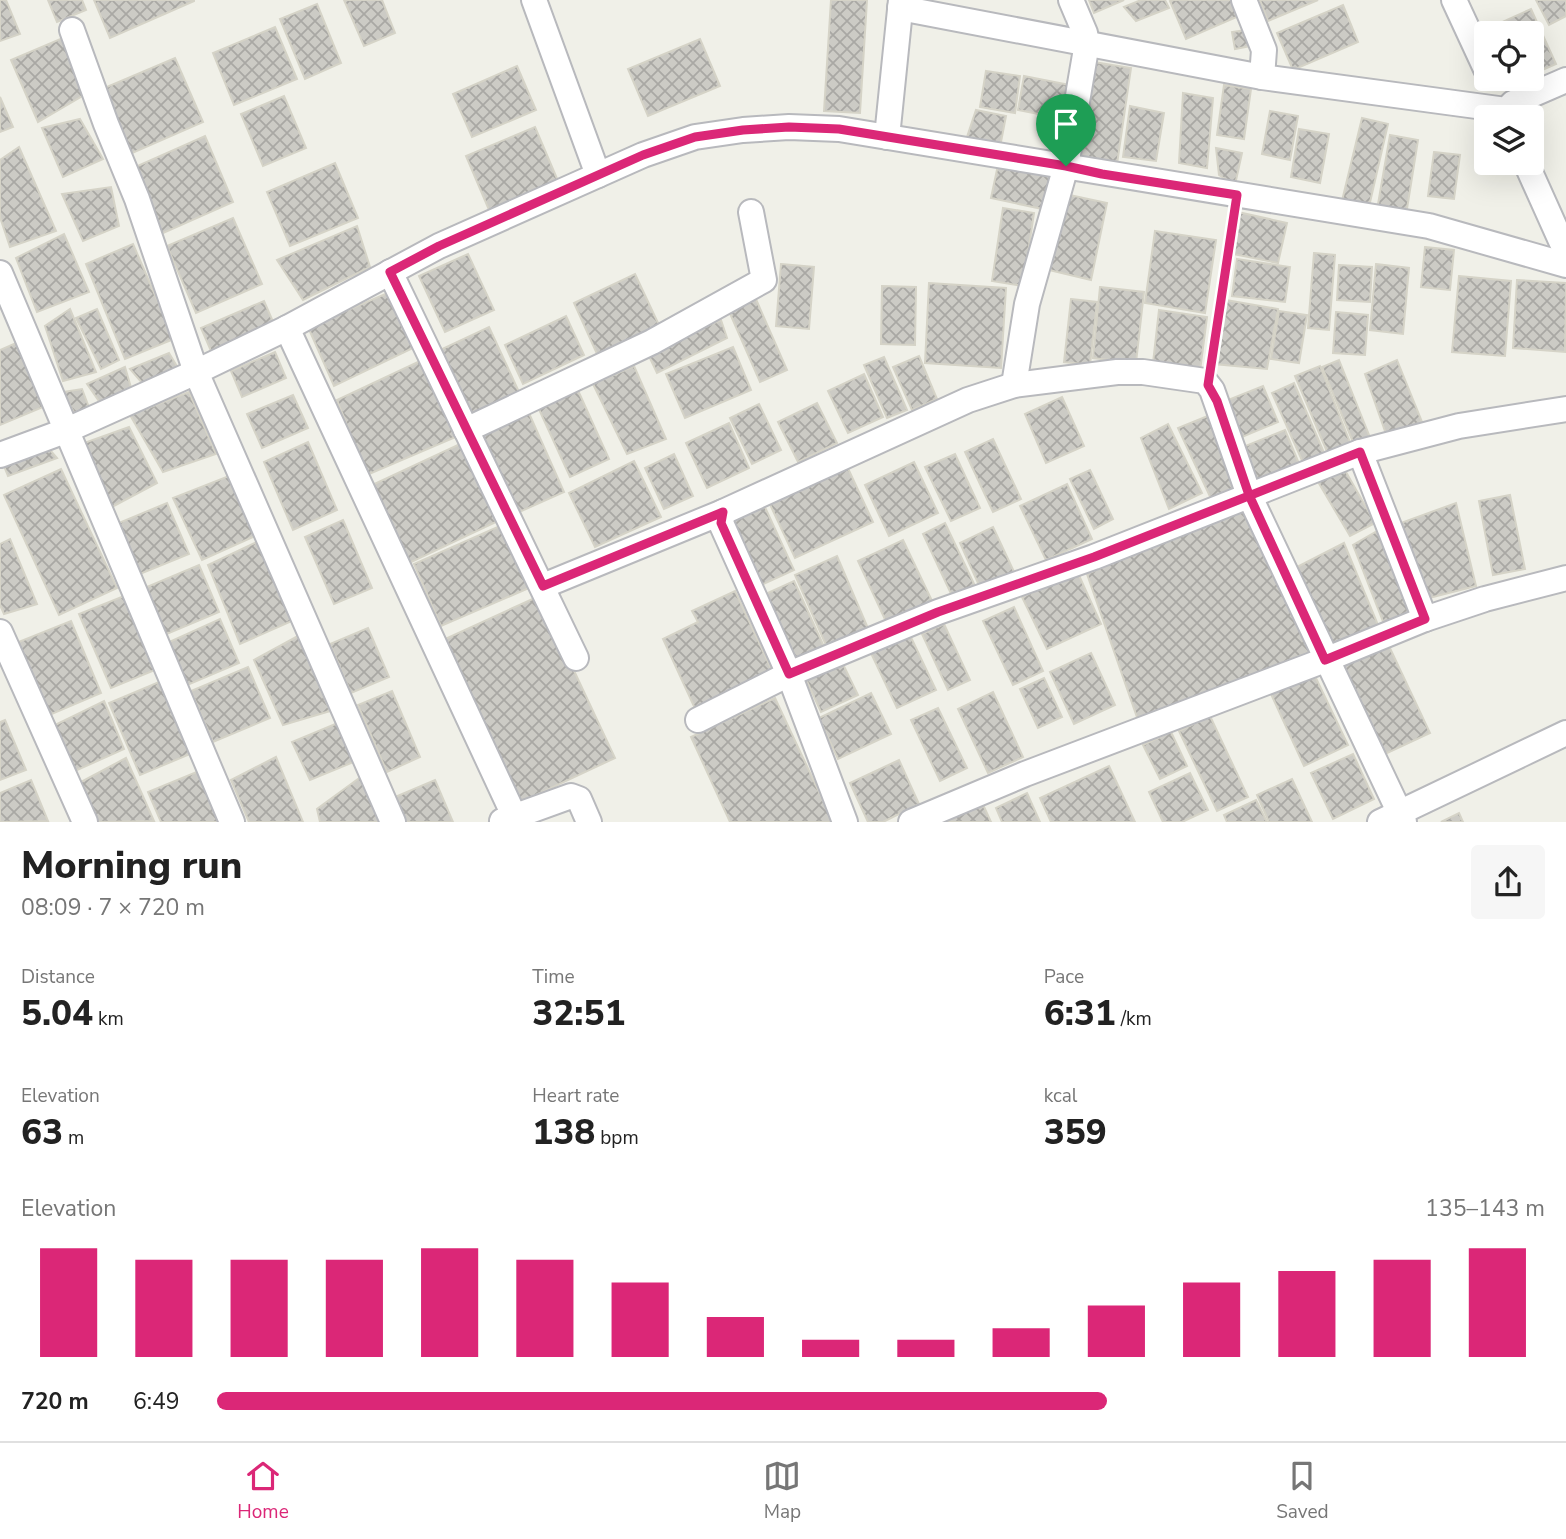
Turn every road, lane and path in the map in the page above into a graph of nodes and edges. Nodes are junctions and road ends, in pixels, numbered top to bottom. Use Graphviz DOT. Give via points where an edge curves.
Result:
graph roads {
  1 [pos="534,0"];
  2 [pos="1071,0"];
  3 [pos="1244,0"];
  4 [pos="1454,0"];
  5 [pos="900,4"];
  6 [pos="72,30"];
  7 [pos="1087,43"];
  8 [pos="1474,43"];
  9 [pos="1262,77"];
  10 [pos="1566,80"];
  11 [pos="1511,105"];
  12 [pos="1474,108"];
  13 [pos="887,137"];
  14 [pos="1066,166"];
  15 [pos="598,175"];
  16 [pos="1531,175"];
  17 [pos="1237,195"];
  18 [pos="751,212"];
  19 [pos="1566,252"];
  20 [pos="1566,265"];
  21 [pos="390,272"];
  22 [pos="0,273"];
  23 [pos="287,328"];
  24 [pos="196,372"];
  25 [pos="1014,385"];
  26 [pos="1208,385"];
  27 [pos="1566,409"];
  28 [pos="466,430"];
  29 [pos="65,431"];
  30 [pos="1360,452"];
  31 [pos="0,454"];
  32 [pos="1249,495"];
  33 [pos="723,512"];
  34 [pos="1566,578"];
  35 [pos="543,586"];
  36 [pos="1425,619"];
  37 [pos="0,632"];
  38 [pos="576,658"];
  39 [pos="1325,660"];
  40 [pos="789,674"];
  41 [pos="698,720"];
  42 [pos="1566,733"];
  43 [pos="1395,818"];
  44 [pos="511,820"];
  45 [pos="85,821"];
  46 [pos="232,821"];
  47 [pos="393,821"];
  48 [pos="589,821"];
  49 [pos="845,821"];
  50 [pos="911,821"];
  1 -- 15 [label="street"];
  2 -- 7 [label="street"];
  3 -- 9 [label="street" via="1264,50"];
  4 -- 8 [label="street"];
  5 -- 7 [label="street"];
  5 -- 13 [label="street"];
  6 -- 24 [label="street" via="137,199"];
  7 -- 9 [label="street"];
  7 -- 14 [label="street"];
  9 -- 12 [label="street"];
  10 -- 11 [label="street"];
  13 -- 14 [label="street"];
  13 -- 15 [label="street" via="839,129 743,130 695,137"];
  14 -- 17 [label="street"];
  14 -- 25 [label="street" via="1027,304"];
  15 -- 21 [label="street"];
  16 -- 19 [label="street"];
  17 -- 20 [label="street" via="1429,226"];
  17 -- 26 [label="path"];
  18 -- 28 [label="street" via="764,280 652,342"];
  21 -- 23 [label="street"];
  21 -- 28 [label="street"];
  22 -- 29 [label="street"];
  23 -- 24 [label="street"];
  23 -- 44 [label="street"];
  24 -- 29 [label="street"];
  24 -- 47 [label="street"];
  25 -- 26 [label="street" via="1130,372 1173,375"];
  25 -- 33 [label="street" via="968,400"];
  26 -- 32 [label="street"];
  27 -- 30 [label="street" via="1459,426"];
  28 -- 35 [label="street"];
  29 -- 31 [label="street"];
  29 -- 46 [label="street"];
  30 -- 32 [label="street"];
  30 -- 36 [label="street"];
  32 -- 39 [label="street"];
  32 -- 40 [label="street" via="938,612"];
  33 -- 35 [label="street"];
  33 -- 40 [label="street" via="721,523"];
  34 -- 36 [label="street"];
  35 -- 38 [label="street"];
  36 -- 39 [label="street"];
  37 -- 45 [label="street"];
  39 -- 43 [label="street"];
  39 -- 50 [label="street"];
  40 -- 41 [label="street"];
  40 -- 49 [label="street"];
  42 -- 43 [label="street"];
  44 -- 48 [label="street" via="574,797"];
}
